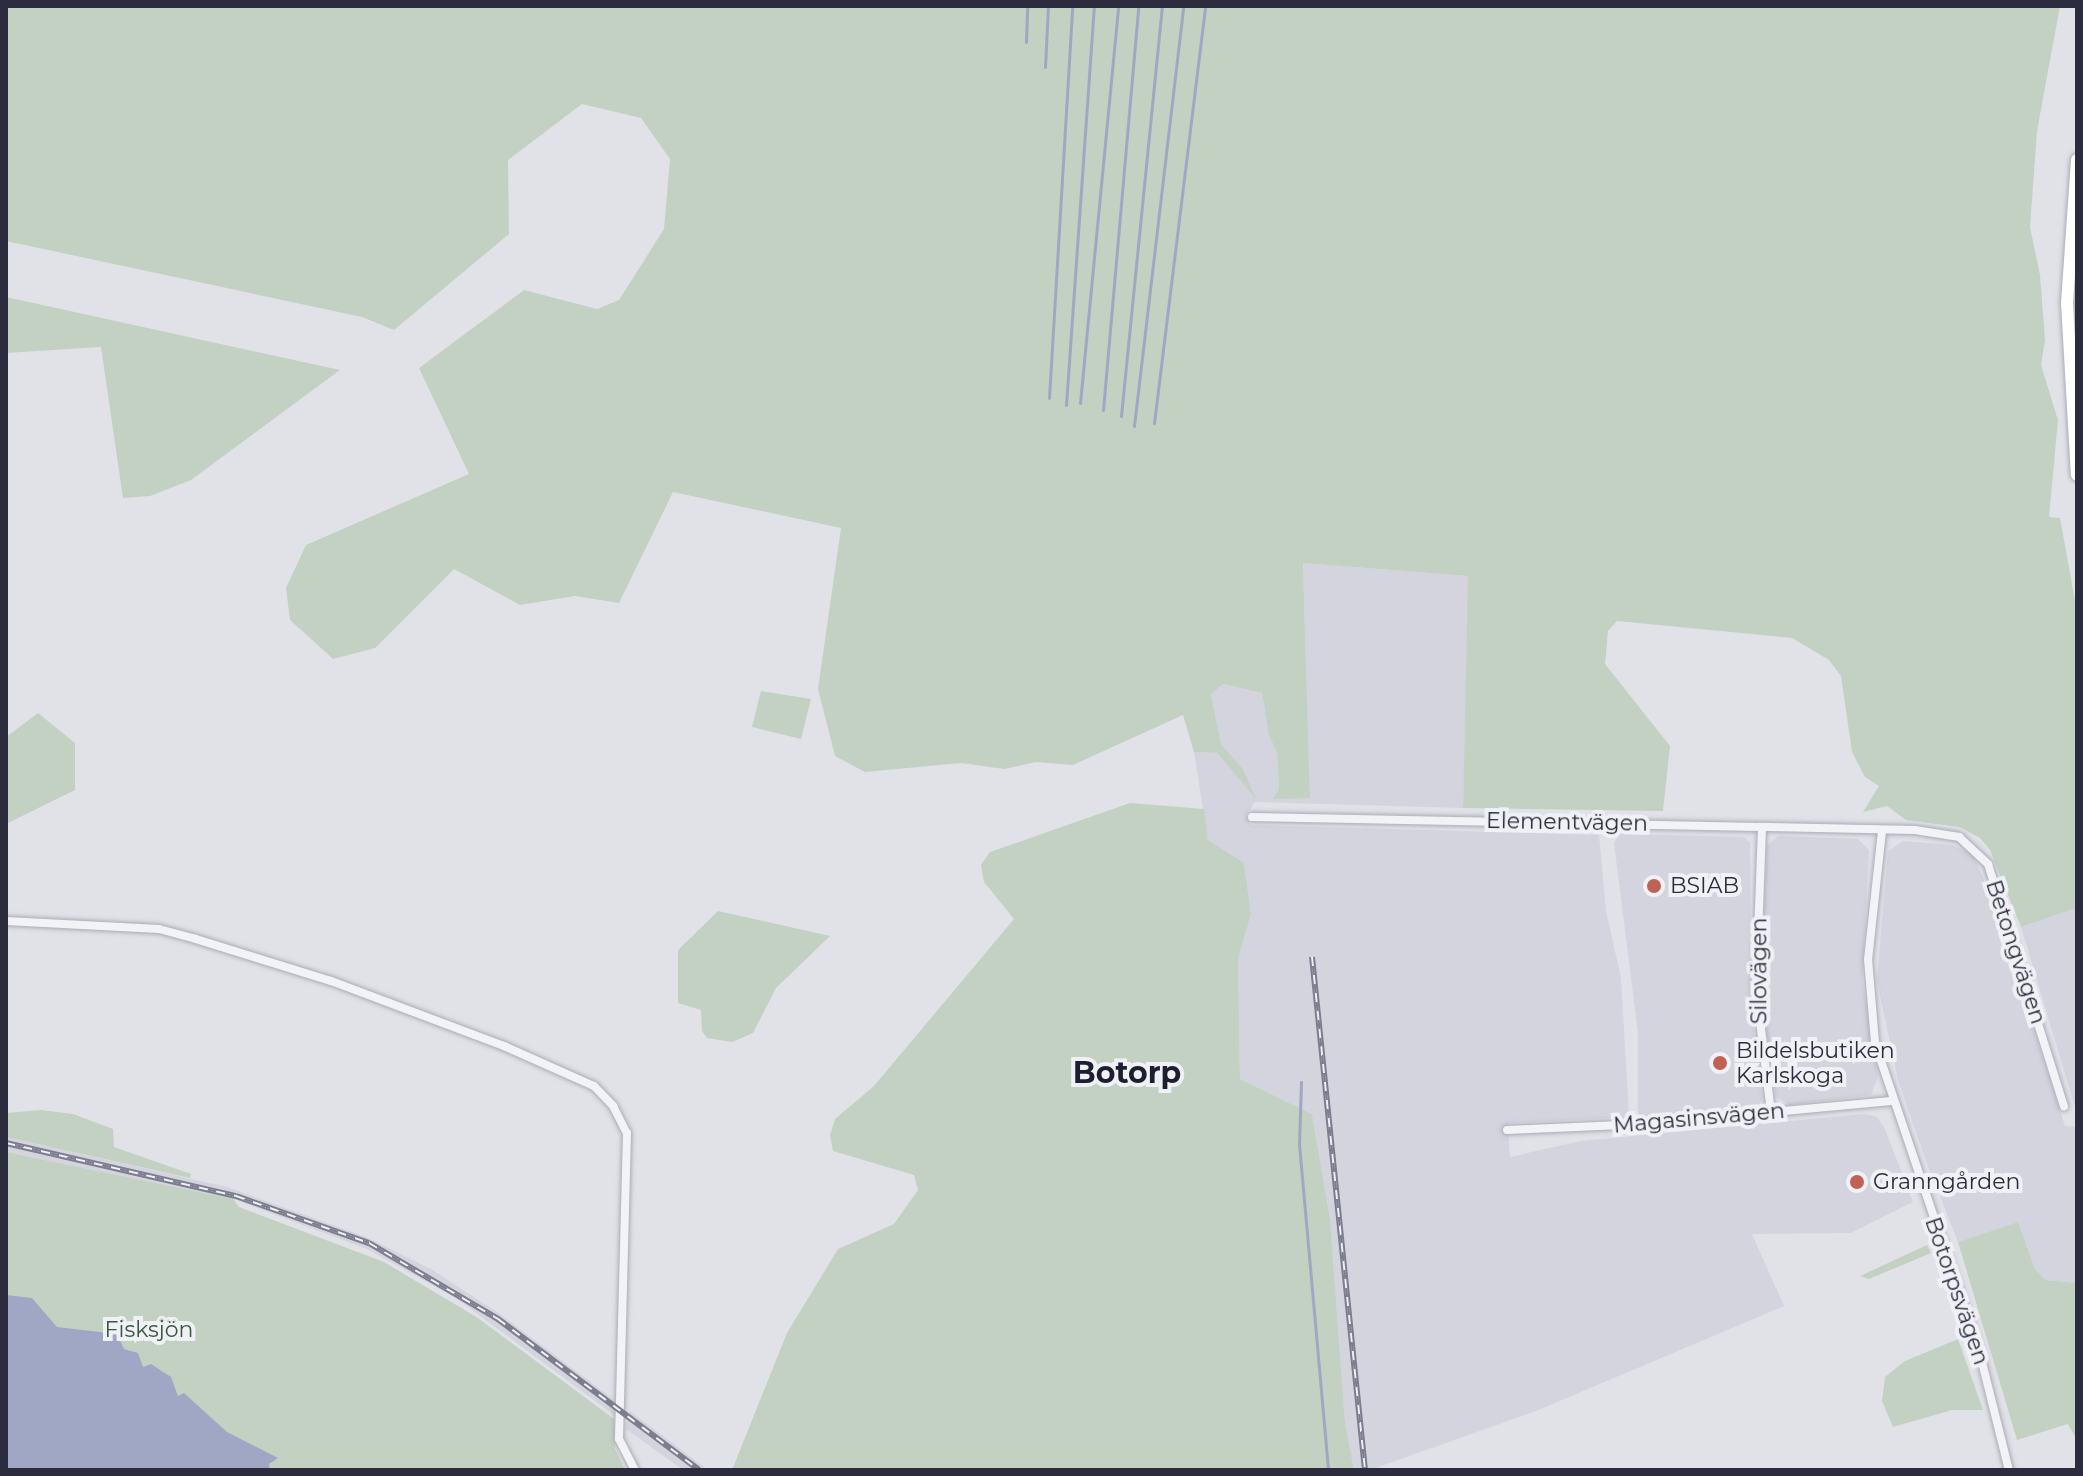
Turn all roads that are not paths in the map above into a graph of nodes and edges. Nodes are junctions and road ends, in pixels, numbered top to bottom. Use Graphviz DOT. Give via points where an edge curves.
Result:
graph roads {
  1 [pos="2077,163"];
  2 [pos="2077,475"];
  3 [pos="1252,817"];
  4 [pos="1762,827"];
  5 [pos="1882,831"];
  6 [pos="6,921"];
  7 [pos="1891,1101"];
  8 [pos="2064,1106"];
  9 [pos="1771,1113"];
  10 [pos="1507,1130"];
  11 [pos="635,1470"];
  12 [pos="2009,1470"];
  1 -- 2 [label="highway" via="2067,314"];
  3 -- 4 [label="street, Elementvägen"];
  4 -- 5 [label="street, Elementvägen"];
  4 -- 9 [label="street, Silovägen" via="1757,1000"];
  5 -- 7 [label="street, Botorpsvägen" via="1869,988 1875,1043"];
  5 -- 8 [label="street, Betongvägen" via="1959,837 1988,864"];
  6 -- 11 [label="street" via="159,929 196,939 331,981 530,1056 594,1086 613,1106 627,1133 619,1439"];
  7 -- 9 [label="street, Magasinsvägen"];
  7 -- 12 [label="street, Botorpsvägen" via="1979,1350"];
  9 -- 10 [label="street, Magasinsvägen"];
}
